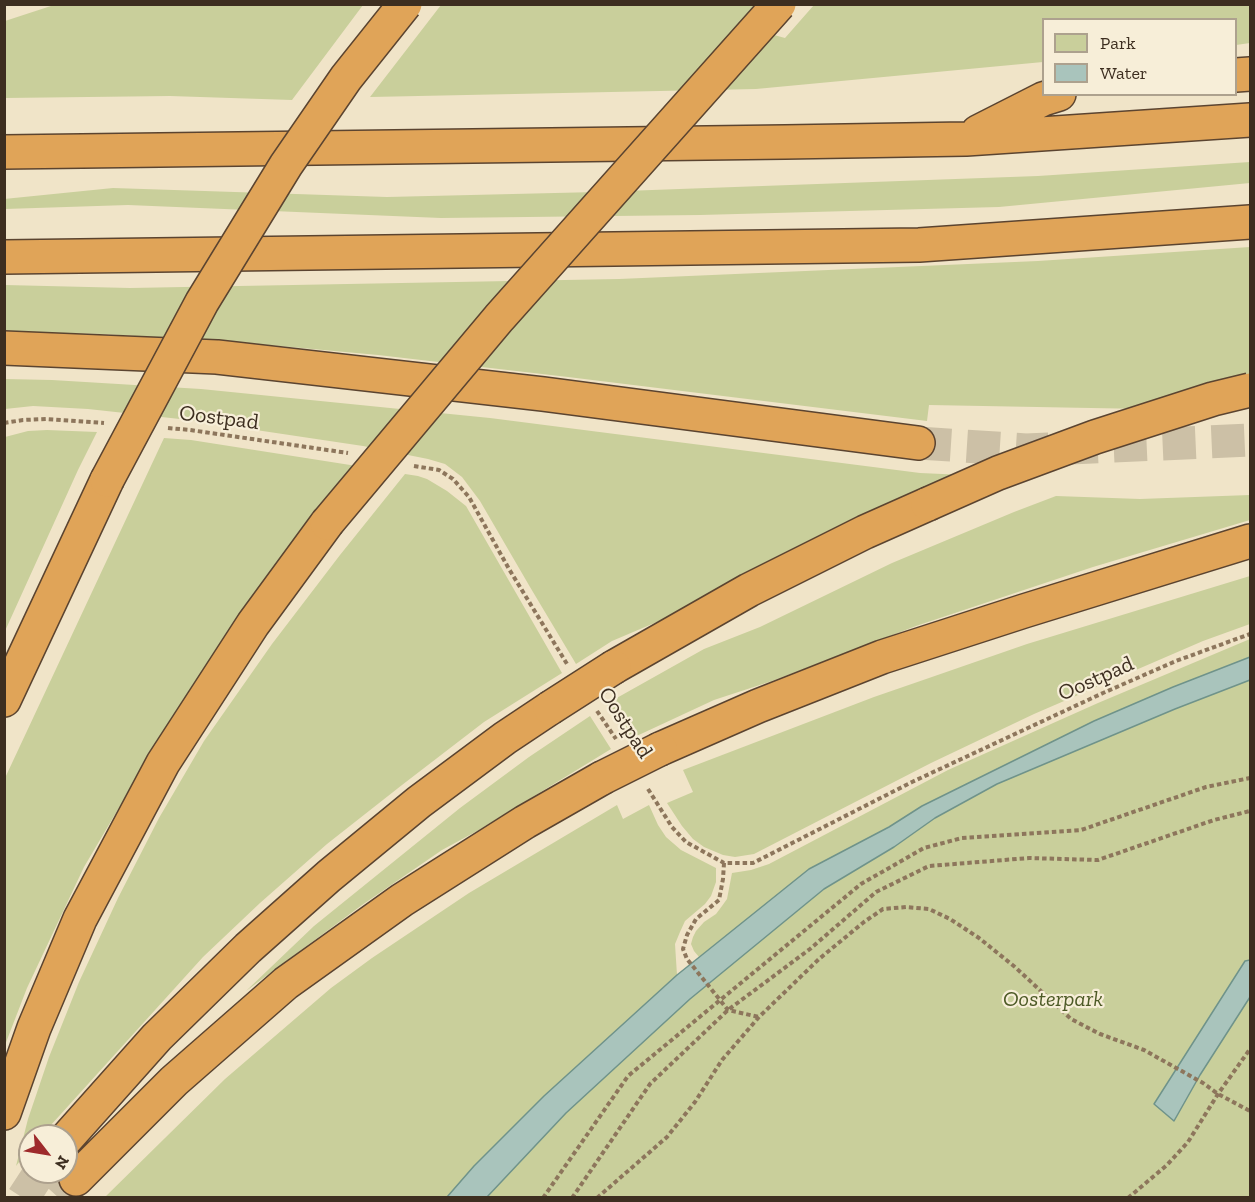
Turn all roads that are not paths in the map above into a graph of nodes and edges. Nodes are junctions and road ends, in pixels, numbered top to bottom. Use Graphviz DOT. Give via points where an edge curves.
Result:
graph roads {
  1 [pos="405,4"];
  2 [pos="779,4"];
  3 [pos="1053,96"];
  4 [pos="1251,120"];
  5 [pos="966,139"];
  6 [pos="4,152"];
  7 [pos="1251,222"];
  8 [pos="4,257"];
  9 [pos="4,348"];
  10 [pos="1251,390"];
  11 [pos="918,443"];
  12 [pos="1251,541"];
  13 [pos="4,700"];
  14 [pos="4,1113"];
  15 [pos="78,1126"];
  16 [pos="78,1177"];
  1 -- 13 [label="highway, bridge" via="346,78 286,165 202,302 106,480"];
  2 -- 14 [label="highway, bridge" via="499,318 327,523 253,624 163,763 80,919 34,1028"];
  3 -- 5 [label="highway"];
  4 -- 5 [label="highway"];
  5 -- 6 [label="highway"];
  7 -- 8 [label="highway" via="919,245"];
  9 -- 11 [label="highway" via="217,357"];
  10 -- 15 [label="highway, bridge" via="1095,437 998,473 749,590 614,667 505,738 321,883 157,1037"];
  12 -- 16 [label="highway, bridge" via="882,657 758,706 602,778 402,900 286,983 174,1081"];
}
